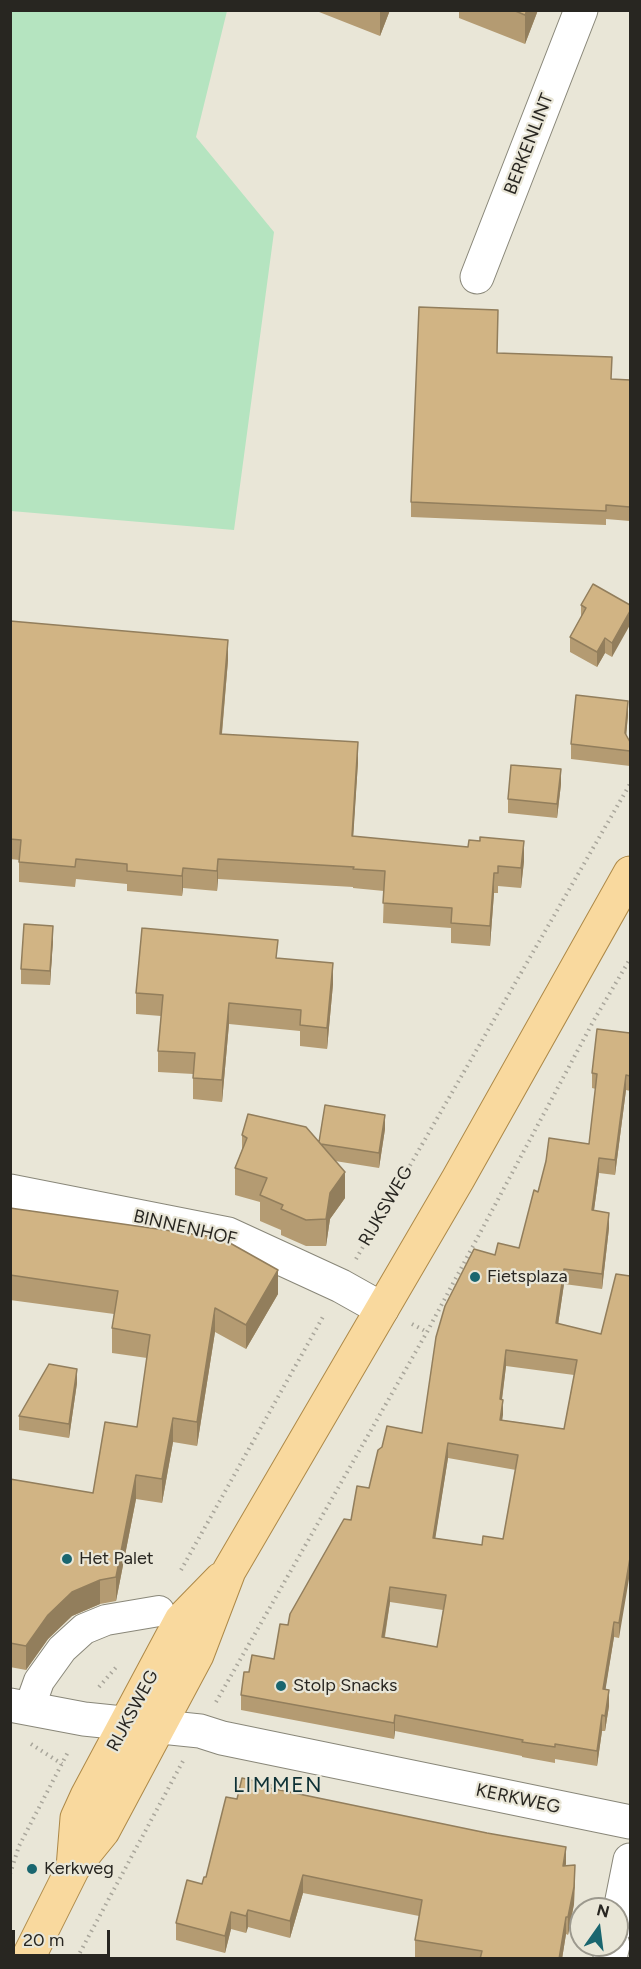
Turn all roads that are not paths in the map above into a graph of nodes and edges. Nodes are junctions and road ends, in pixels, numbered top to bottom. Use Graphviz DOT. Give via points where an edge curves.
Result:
graph roads {
  1 [pos="581,10"];
  2 [pos="477,277"];
  3 [pos="630,873"];
  4 [pos="10,1191"];
  5 [pos="382,1309"];
  6 [pos="159,1611"];
  7 [pos="20,1707"];
  8 [pos="143,1726"];
  9 [pos="630,1822"];
  10 [pos="630,1860"];
  11 [pos="623,1897"];
  12 [pos="28,1959"];
  1 -- 2 [label="street, BERKENLINT"];
  3 -- 5 [label="main road, RIJKSWEG"];
  4 -- 5 [label="street, BINNENHOF" via="228,1234"];
  5 -- 8 [label="main road, RIJKSWEG" via="229,1571 197,1655"];
  6 -- 7 [label="street" via="106,1620 84,1629 62,1649"];
  7 -- 8 [label="street, KERKWEG"];
  8 -- 9 [label="street, KERKWEG" via="200,1731"];
  8 -- 12 [label="main road, RIJKSWEG" via="103,1831 73,1868"];
  10 -- 11 [label="street"];
}
